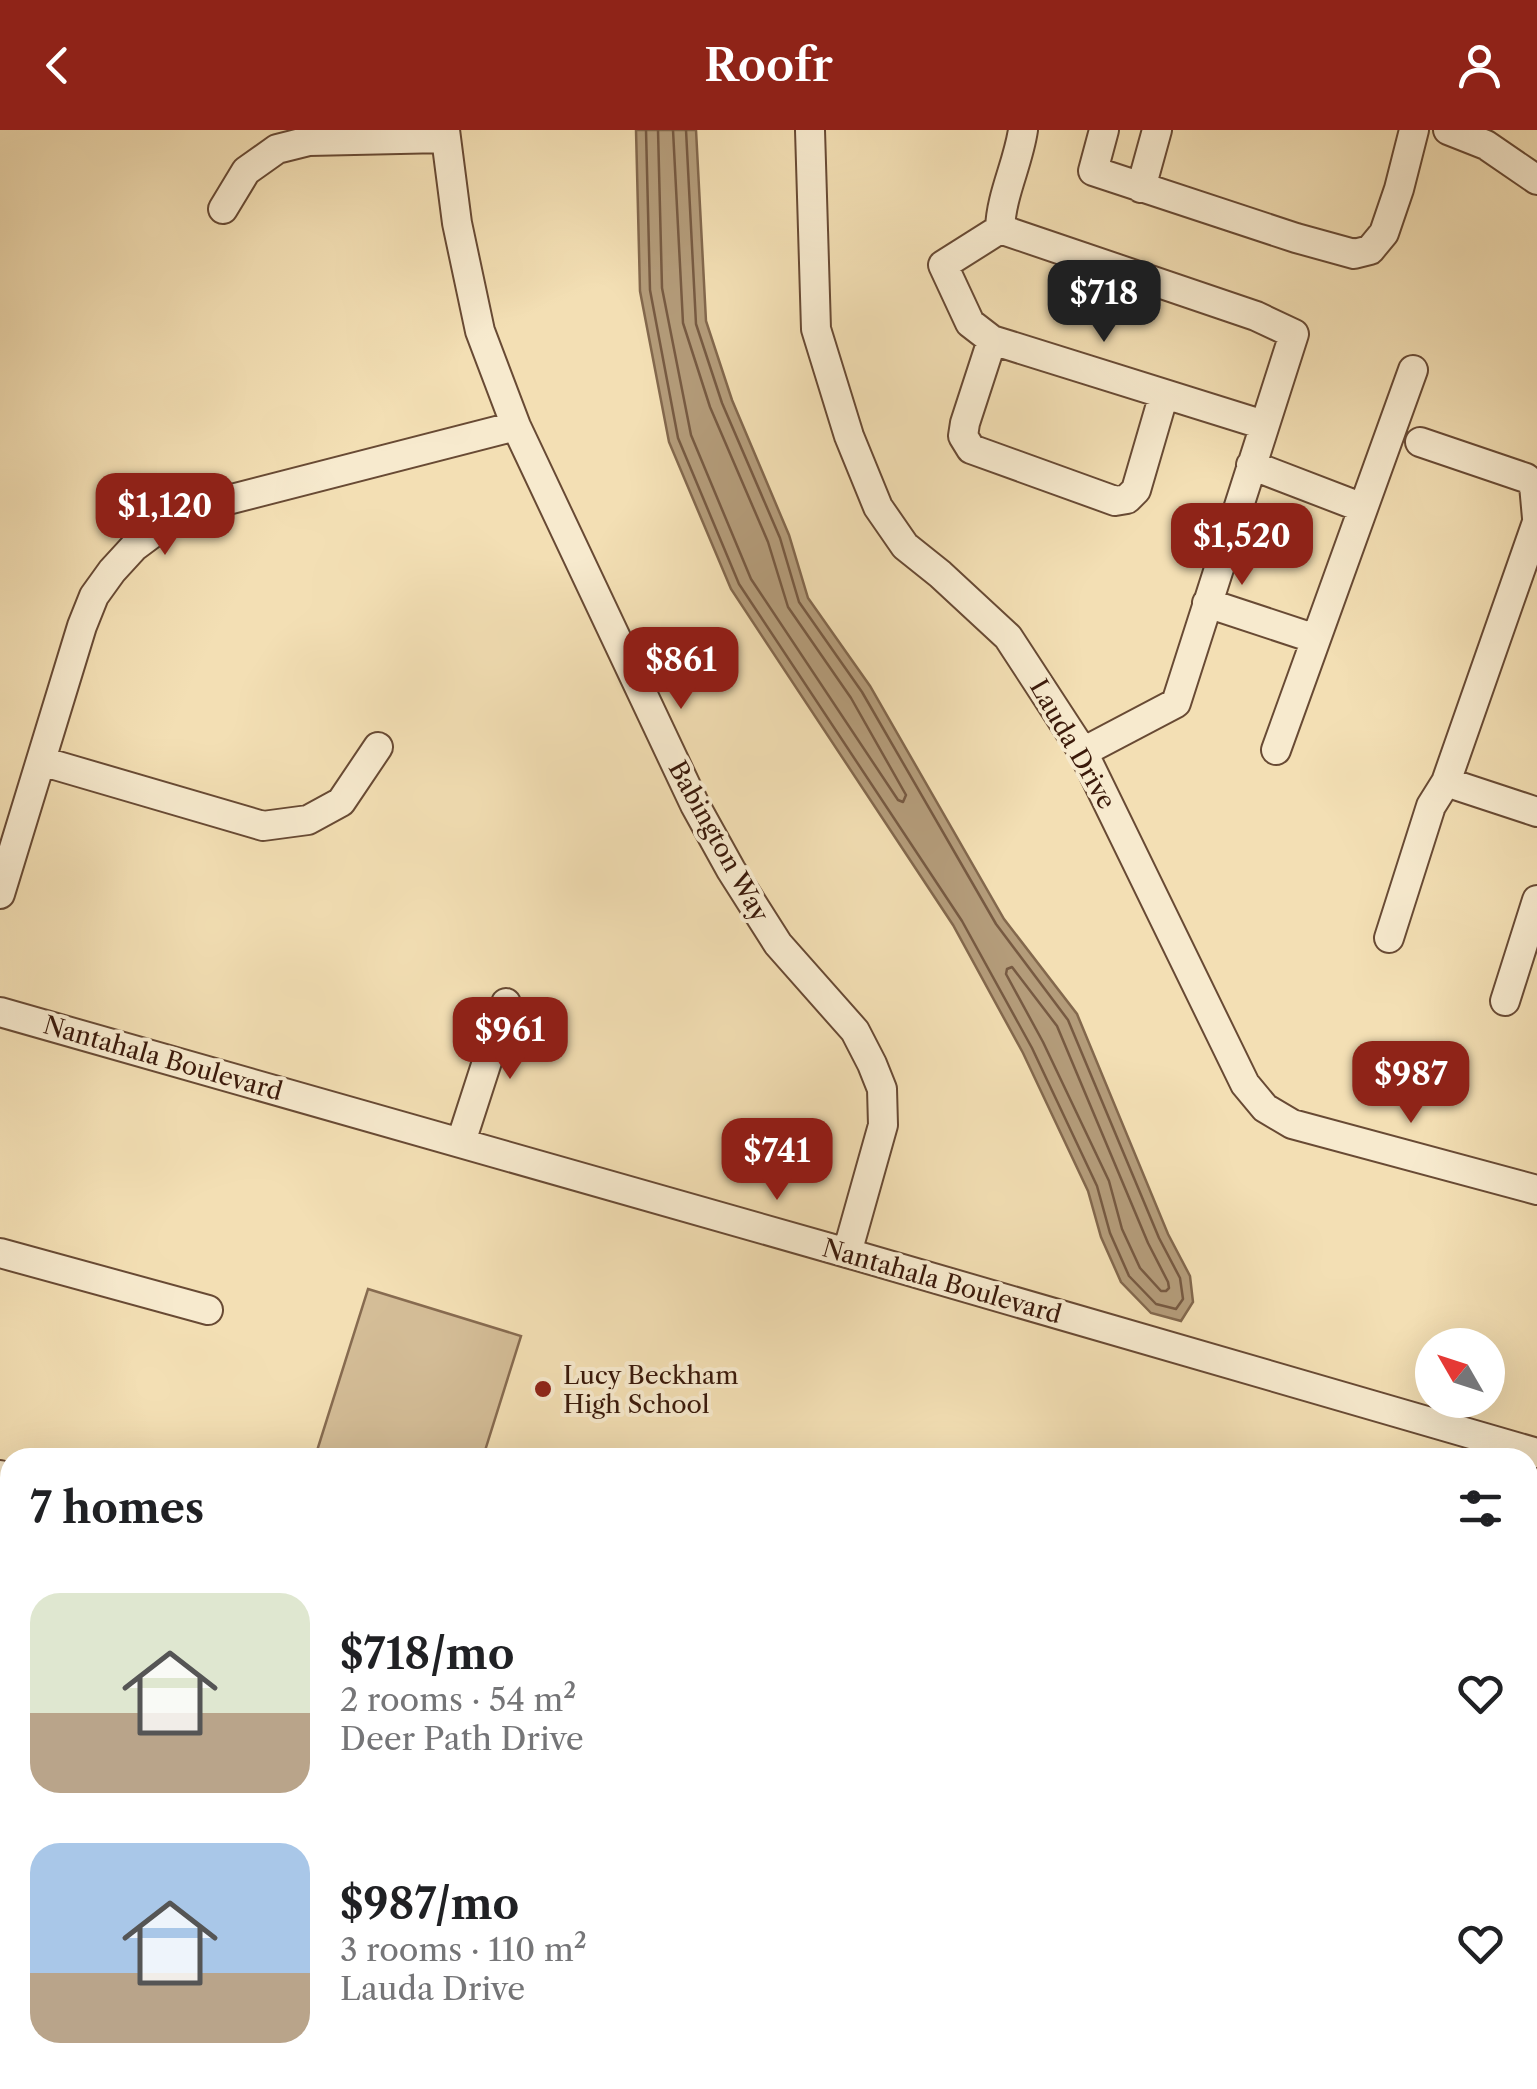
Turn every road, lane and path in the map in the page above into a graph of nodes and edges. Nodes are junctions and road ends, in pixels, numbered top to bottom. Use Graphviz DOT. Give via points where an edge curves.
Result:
graph roads {
  1 [pos="810,130"];
  2 [pos="1023,130"];
  3 [pos="1104,130"];
  4 [pos="1158,130"];
  5 [pos="1414,130"];
  6 [pos="1448,130"];
  7 [pos="445,134"];
  8 [pos="1533,169"];
  9 [pos="1141,188"];
  10 [pos="223,209"];
  11 [pos="1000,230"];
  12 [pos="992,340"];
  13 [pos="1413,370"];
  14 [pos="1164,394"];
  15 [pos="1264,425"];
  16 [pos="516,426"];
  17 [pos="1420,442"];
  18 [pos="1251,465"];
  19 [pos="1363,508"];
  20 [pos="1537,520"];
  21 [pos="1207,603"];
  22 [pos="1316,640"];
  23 [pos="378,747"];
  24 [pos="1276,750"];
  25 [pos="1083,752"];
  26 [pos="41,761"];
  27 [pos="1446,782"];
  28 [pos="1537,812"];
  29 [pos="0,894"];
  30 [pos="1537,900"];
  31 [pos="1390,938"];
  32 [pos="1505,1001"];
  33 [pos="506,1003"];
  34 [pos="0,1012"];
  35 [pos="461,1142"];
  36 [pos="1537,1190"];
  37 [pos="0,1253"];
  38 [pos="847,1253"];
  39 [pos="208,1310"];
  40 [pos="1520,1448"];
  1 -- 25 [label="street, Lauda Drive" via="816,328 878,508 905,546 1008,636"];
  2 -- 11 [label="street"];
  3 -- 9 [label="street" via="1093,171"];
  4 -- 9 [label="street"];
  5 -- 9 [label="street" via="1384,232 1370,250 1354,254"];
  6 -- 8 [label="street"];
  7 -- 10 [label="street" via="276,148 246,172"];
  7 -- 16 [label="street, Babington Way" via="480,331"];
  11 -- 12 [label="street" via="943,265 970,323"];
  11 -- 15 [label="street" via="1294,334"];
  12 -- 14 [label="street"];
  12 -- 14 [label="street" via="965,423 972,449 1116,501 1136,490"];
  13 -- 19 [label="street"];
  14 -- 15 [label="street"];
  15 -- 18 [label="street"];
  16 -- 26 [label="street" via="182,512 157,528 94,596"];
  16 -- 38 [label="street, Babington Way" via="704,821 778,944 855,1031 872,1064 882,1089 883,1125"];
  17 -- 20 [label="street" via="1526,478 1534,485"];
  18 -- 19 [label="street"];
  18 -- 21 [label="street"];
  19 -- 22 [label="street"];
  20 -- 27 [label="street"];
  21 -- 22 [label="street"];
  21 -- 25 [label="street" via="1176,703"];
  22 -- 24 [label="street"];
  23 -- 26 [label="street" via="341,802 308,820 264,826"];
  25 -- 36 [label="street, Lauda Drive" via="1245,1084 1265,1108 1292,1124"];
  26 -- 29 [label="street"];
  27 -- 28 [label="street"];
  27 -- 31 [label="street" via="1431,806"];
  30 -- 32 [label="street"];
  33 -- 35 [label="street"];
  34 -- 35 [label="street, Nantahala Boulevard"];
  35 -- 38 [label="street, Nantahala Boulevard"];
  37 -- 39 [label="street"];
  38 -- 40 [label="street, Nantahala Boulevard"];
}
